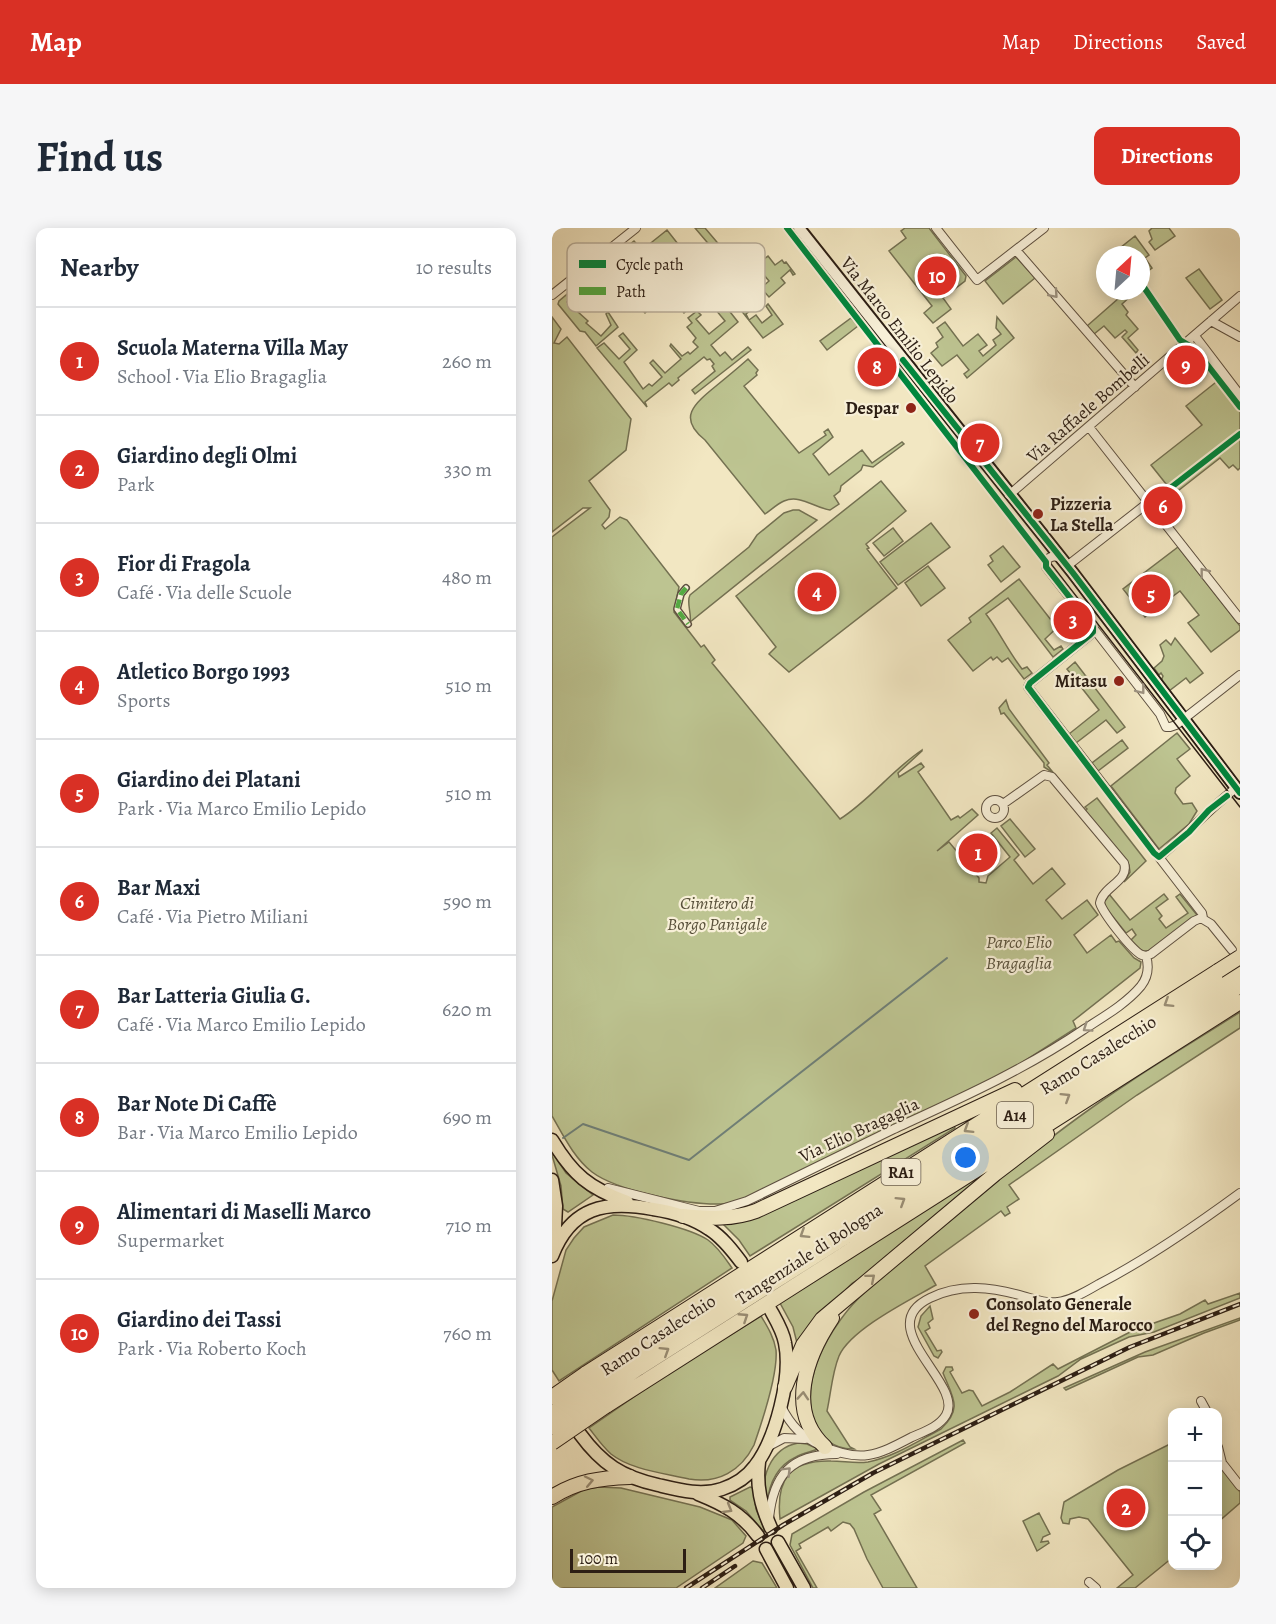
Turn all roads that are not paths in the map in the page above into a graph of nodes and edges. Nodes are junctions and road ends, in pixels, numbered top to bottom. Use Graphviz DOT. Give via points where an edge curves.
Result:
graph roads {
  1 [pos="636,228"];
  2 [pos="799,228"];
  3 [pos="936,228"];
  4 [pos="1044,228"];
  5 [pos="617,243"];
  6 [pos="1016,250"];
  7 [pos="567,283"];
  8 [pos="552,295"];
  9 [pos="1240,296"];
  10 [pos="1211,321"];
  11 [pos="1195,336"];
  12 [pos="1240,337"];
  13 [pos="1135,387"];
  14 [pos="1240,395"];
  15 [pos="1089,427"];
  16 [pos="1009,495"];
  17 [pos="1149,502"];
  18 [pos="1064,562"];
  19 [pos="686,588"];
  20 [pos="1240,619"];
  21 [pos="688,624"];
  22 [pos="1093,627"];
  23 [pos="1240,675"];
  24 [pos="1183,719"];
  25 [pos="1238,791"];
  26 [pos="1003,804"];
  27 [pos="1159,857"];
  28 [pos="1203,918"];
  29 [pos="1236,953"];
  30 [pos="1146,956"];
  31 [pos="1240,972"];
  32 [pos="1232,990"];
  33 [pos="1124,1030"];
  34 [pos="1148,1060"];
  35 [pos="552,1140"];
  36 [pos="552,1180"];
  37 [pos="1240,1193"];
  38 [pos="639,1206"];
  39 [pos="683,1216"];
  40 [pos="553,1253"];
  41 [pos="741,1262"];
  42 [pos="854,1293"];
  43 [pos="770,1309"];
  44 [pos="785,1387"];
  45 [pos="596,1390"];
  46 [pos="552,1397"];
  47 [pos="1201,1401"];
  48 [pos="781,1405"];
  49 [pos="1204,1408"];
  50 [pos="552,1413"];
  51 [pos="552,1427"];
  52 [pos="580,1434"];
  53 [pos="809,1440"];
  54 [pos="552,1443"];
  55 [pos="825,1447"];
  56 [pos="765,1449"];
  57 [pos="840,1454"];
  58 [pos="1222,1458"];
  59 [pos="759,1460"];
  60 [pos="630,1477"];
  61 [pos="1240,1486"];
  62 [pos="691,1492"];
  63 [pos="552,1497"];
  64 [pos="770,1526"];
  65 [pos="758,1536"];
  66 [pos="778,1542"];
  67 [pos="766,1549"];
  68 [pos="1089,1582"];
  69 [pos="788,1588"];
  70 [pos="804,1588"];
  71 [pos="1096,1588"];
  1 -- 5 [label="street"];
  2 -- 16 [label="main road, Via Marco Emilio Lepido"];
  3 -- 6 [label="street" via="977,280"];
  4 -- 6 [label="street"];
  6 -- 13 [label="street, one-way"];
  7 -- 8 [label="street"];
  9 -- 10 [label="street, Via Raffaele Bombelli"];
  10 -- 11 [label="street, Via Raffaele Bombelli"];
  10 -- 12 [label="street"];
  11 -- 13 [label="street, Via Raffaele Bombelli"];
  11 -- 14 [label="street"];
  13 -- 15 [label="street, Via Raffaele Bombelli"];
  15 -- 16 [label="street, Via Raffaele Bombelli"];
  15 -- 17 [label="street"];
  16 -- 18 [label="main road, Via Marco Emilio Lepido"];
  17 -- 18 [label="street"];
  20 -- 17 [label="street, one-way"];
  18 -- 22 [label="street" via="1051,556 1046,566"];
  18 -- 24 [label="main road, Via Marco Emilio Lepido"];
  19 -- 21 [label="street" via="678,609"];
  22 -- 24 [label="street, one-way" via="1161,716 1164,726 1172,727"];
  22 -- 27 [label="street" via="1090,635 1028,687"];
  23 -- 24 [label="street"];
  24 -- 25 [label="main road, Via Marco Emilio Lepido"];
  25 -- 27 [label="street" via="1209,810"];
  26 -- 30 [label="street" via="1044,775 1052,777 1124,863 1125,873 1104,893 1101,906 1135,950"];
  27 -- 28 [label="street"];
  28 -- 29 [label="street"];
  28 -- 30 [label="street"];
  29 -- 32 [label="highway, Tangenziale di Bologna / RA1, bridge"];
  30 -- 35 [label="street, Via Elio Bragaglia, one-way" via="1147,972 1140,987 1063,1044 965,1097 730,1208 699,1211 616,1191 587,1177"];
  31 -- 32 [label="highway, Ramo Casalecchio / A14"];
  32 -- 33 [label="highway, Tangenziale di Bologna / RA1, one-way"];
  32 -- 34 [label="highway, Tangenziale di Bologna / RA1"];
  32 -- 45 [label="highway, Ramo Casalecchio / A14"];
  33 -- 39 [label="highway" via="994,1101 756,1211 724,1218"];
  33 -- 45 [label="highway, Tangenziale di Bologna / RA1, one-way"];
  42 -- 34 [label="highway, one-way" via="1022,1153"];
  45 -- 34 [label="highway, Tangenziale di Bologna / RA1, one-way"];
  35 -- 38 [label="main road" via="582,1180 602,1193"];
  36 -- 40 [label="main road" via="556,1206"];
  37 -- 57 [label="street" via="1141,1261 1064,1301 1046,1302 979,1287 926,1300 914,1312 909,1328 946,1395 947,1413 936,1425 884,1451 856,1456"];
  38 -- 39 [label="main road"];
  38 -- 40 [label="main road" via="608,1205 587,1212 569,1226"];
  39 -- 41 [label="main road" via="717,1234"];
  42 -- 44 [label="highway" via="809,1335"];
  55 -- 42 [label="highway, one-way" via="807,1423 804,1386 824,1332"];
  43 -- 44 [label="main road" via="785,1343"];
  44 -- 48 [label="main road"];
  45 -- 46 [label="highway, Tangenziale di Bologna / RA1, bridge"];
  45 -- 50 [label="highway, Ramo Casalecchio / A14, bridge"];
  45 -- 51 [label="highway, Ramo Casalecchio / A14, bridge"];
  45 -- 54 [label="highway, Tangenziale di Bologna / RA1, bridge"];
  47 -- 49 [label="street"];
  48 -- 53 [label="street" via="799,1433"];
  48 -- 56 [label="main road"];
  52 -- 60 [label="main road" via="603,1461"];
  53 -- 55 [label="street"];
  53 -- 56 [label="street" via="784,1438"];
  55 -- 57 [label="street"];
  56 -- 59 [label="main road"];
  64 -- 57 [label="street, one-way" via="774,1490 787,1469 805,1458"];
  58 -- 61 [label="street"];
  59 -- 62 [label="main road" via="746,1476 730,1485"];
  59 -- 64 [label="main road" via="759,1493"];
  60 -- 62 [label="main road"];
  63 -- 60 [label="highway, one-way" via="584,1481"];
  62 -- 65 [label="main road, one-way" via="734,1511"];
  66 -- 70 [label="main road"];
  67 -- 69 [label="main road"];
  68 -- 71 [label="street"];
}
